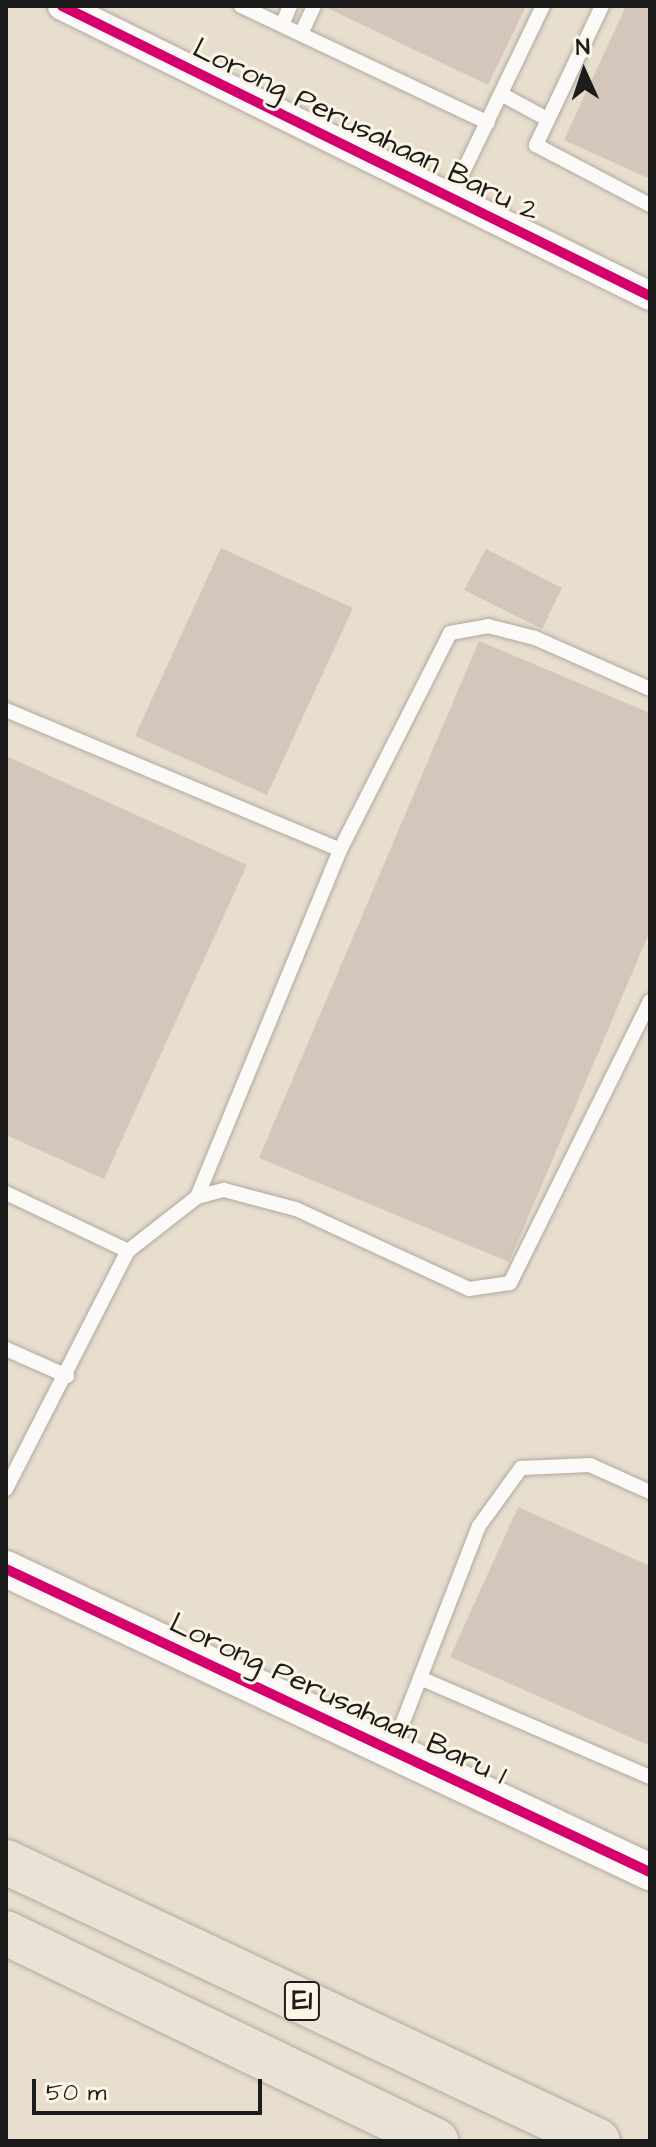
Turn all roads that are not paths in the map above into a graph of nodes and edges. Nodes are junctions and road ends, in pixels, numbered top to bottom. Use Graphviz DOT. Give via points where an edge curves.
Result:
graph roads {
  1 [pos="62,6"];
  2 [pos="241,6"];
  3 [pos="290,6"];
  4 [pos="314,6"];
  5 [pos="543,6"];
  6 [pos="602,6"];
  7 [pos="282,25"];
  8 [pos="301,34"];
  9 [pos="501,94"];
  10 [pos="547,119"];
  11 [pos="488,123"];
  12 [pos="450,199"];
  13 [pos="650,205"];
  14 [pos="650,296"];
  15 [pos="650,689"];
  16 [pos="6,710"];
  17 [pos="340,850"];
  18 [pos="650,1001"];
  19 [pos="6,1193"];
  20 [pos="197,1197"];
  21 [pos="128,1251"];
  22 [pos="6,1349"];
  23 [pos="67,1376"];
  24 [pos="6,1489"];
  25 [pos="650,1492"];
  26 [pos="6,1569"];
  27 [pos="420,1678"];
  28 [pos="391,1750"];
  29 [pos="650,1777"];
  30 [pos="6,1862"];
  31 [pos="650,1872"];
  32 [pos="6,1933"];
  33 [pos="436,2141"];
  34 [pos="598,2141"];
  1 -- 12 [label="street, Lorong Perusahaan Baru 2"];
  2 -- 7 [label="lane"];
  3 -- 7 [label="lane"];
  4 -- 8 [label="lane"];
  5 -- 9 [label="lane"];
  6 -- 10 [label="lane"];
  7 -- 8 [label="lane"];
  8 -- 11 [label="lane"];
  9 -- 10 [label="lane"];
  9 -- 11 [label="lane"];
  10 -- 13 [label="lane" via="536,145"];
  11 -- 12 [label="lane"];
  12 -- 14 [label="street, Lorong Perusahaan Baru 2"];
  15 -- 17 [label="lane" via="535,638 488,626 450,633"];
  16 -- 17 [label="lane"];
  17 -- 20 [label="lane"];
  18 -- 20 [label="lane" via="510,1283 469,1289 296,1209 224,1190"];
  19 -- 21 [label="lane"];
  20 -- 21 [label="lane"];
  21 -- 23 [label="lane"];
  22 -- 23 [label="lane"];
  23 -- 24 [label="lane"];
  25 -- 27 [label="lane" via="590,1465 521,1468 479,1526"];
  26 -- 28 [label="street, Lorong Perusahaan Baru 1"];
  27 -- 28 [label="lane"];
  27 -- 29 [label="lane"];
  28 -- 31 [label="street, Lorong Perusahaan Baru 1"];
  30 -- 34 [label="highway, E1"];
  32 -- 33 [label="highway, E1"];
}
